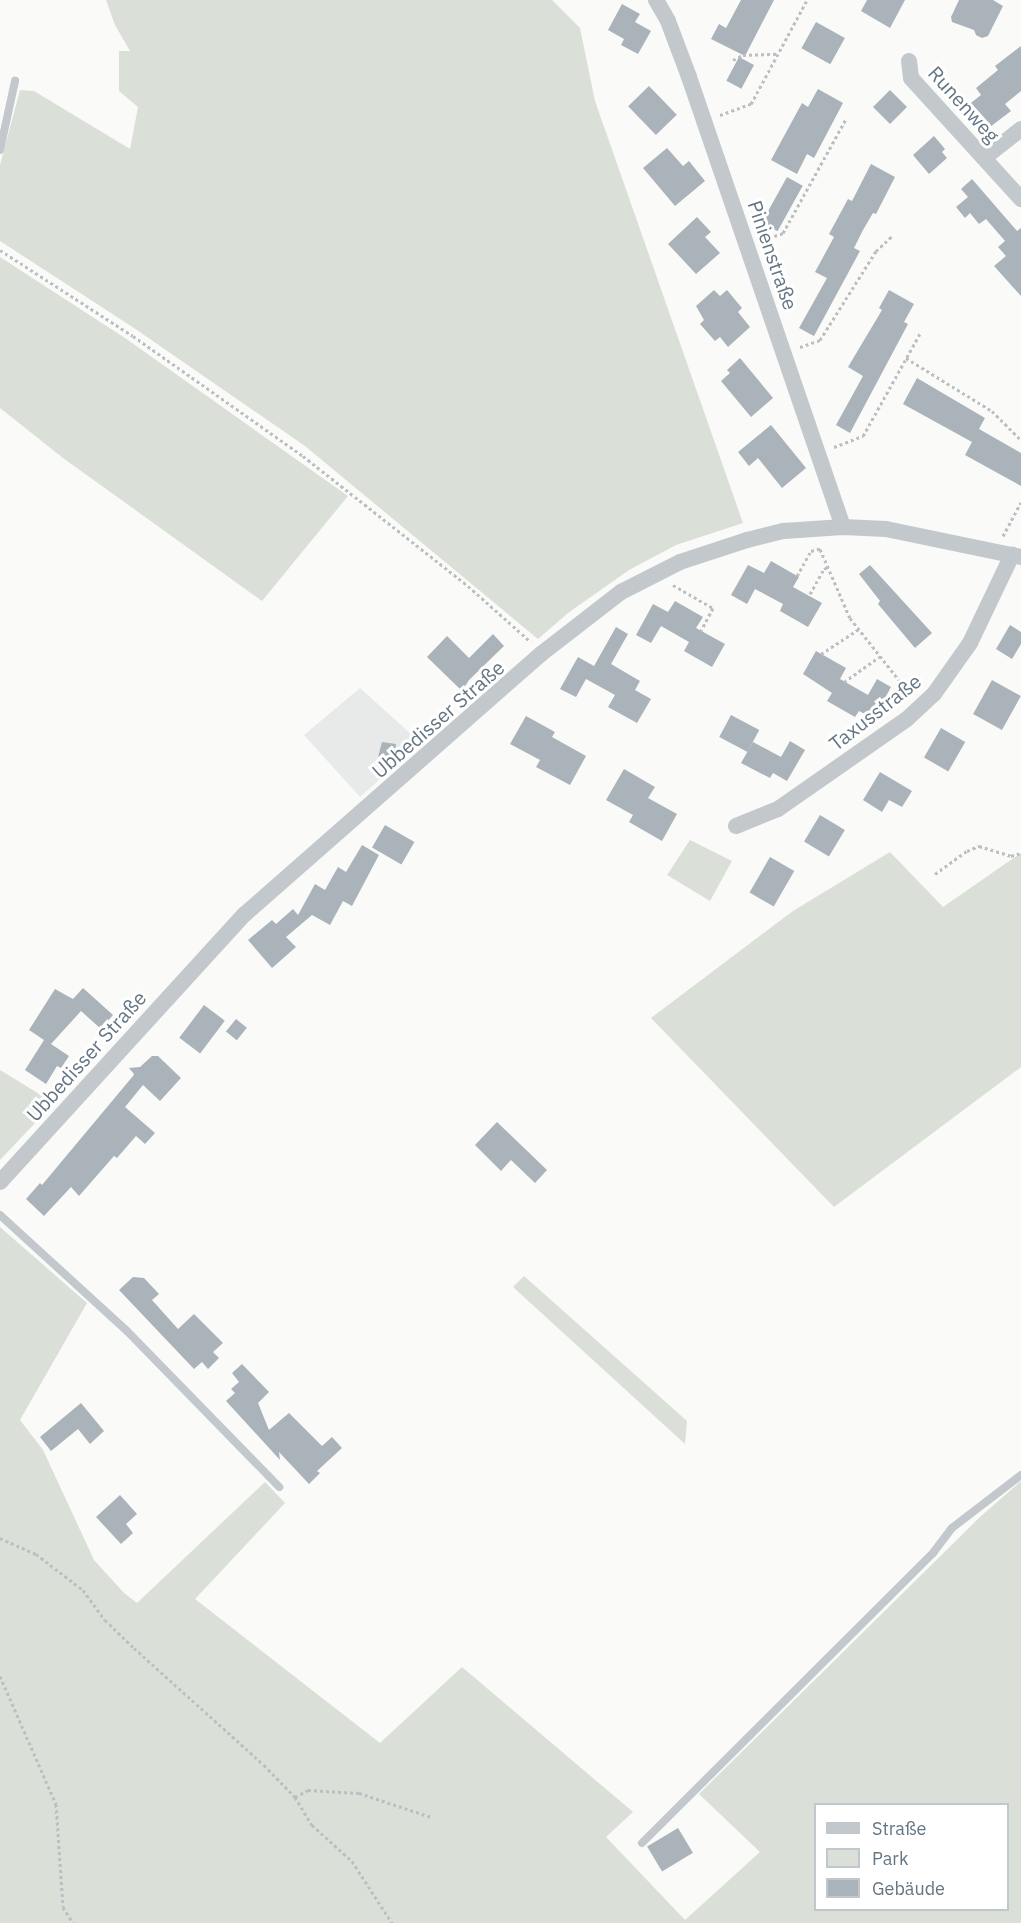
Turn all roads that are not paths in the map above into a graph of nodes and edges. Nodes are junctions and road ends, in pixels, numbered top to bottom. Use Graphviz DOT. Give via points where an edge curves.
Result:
graph roads {
  1 [pos="656,0"];
  2 [pos="909,61"];
  3 [pos="15,81"];
  4 [pos="1021,129"];
  5 [pos="0,150"];
  6 [pos="984,158"];
  7 [pos="1021,199"];
  8 [pos="843,527"];
  9 [pos="1017,556"];
  10 [pos="736,826"];
  11 [pos="0,1182"];
  12 [pos="0,1215"];
  13 [pos="1021,1475"];
  14 [pos="279,1487"];
  15 [pos="642,1843"];
  1 -- 8 [label="street, Pinienstraße" via="668,21 704,120"];
  2 -- 6 [label="street, Runenweg" via="911,78"];
  3 -- 5 [label="lane"];
  4 -- 6 [label="street"];
  6 -- 7 [label="street, Runenweg"];
  8 -- 9 [label="street, Ubbedisser Straße" via="919,534"];
  8 -- 11 [label="street, Ubbedisser Straße" via="783,531 659,572 621,592 541,654 245,914"];
  9 -- 10 [label="street, Taxusstraße" via="959,663 921,707 778,810"];
  12 -- 14 [label="lane" via="127,1331"];
  13 -- 15 [label="lane" via="952,1528 933,1553"];
}
